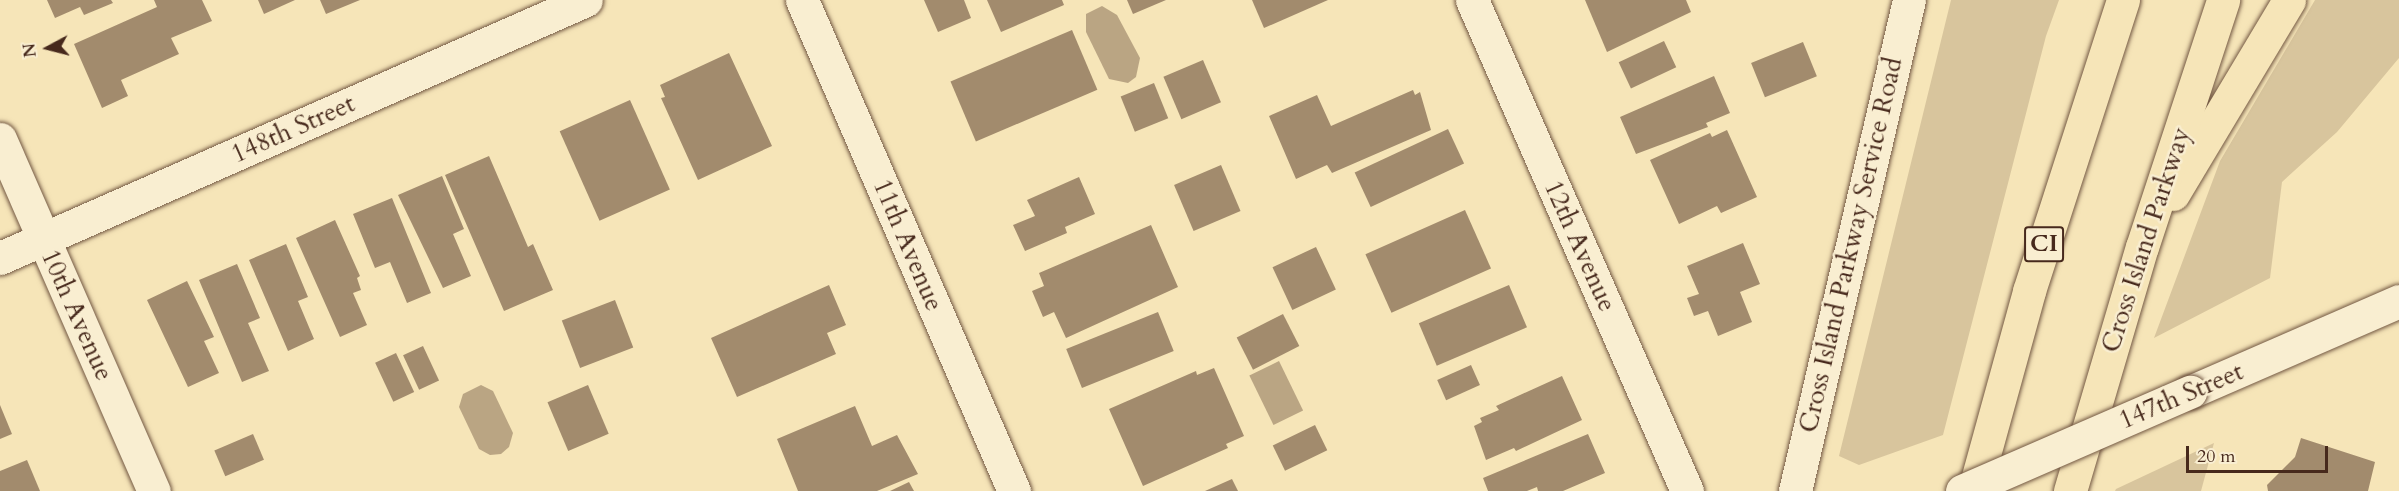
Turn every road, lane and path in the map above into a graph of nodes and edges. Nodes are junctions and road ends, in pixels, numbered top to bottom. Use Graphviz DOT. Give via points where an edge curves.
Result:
graph roads {
  1 [pos="585,0"];
  2 [pos="802,0"];
  3 [pos="1473,0"];
  4 [pos="1909,0"];
  5 [pos="2123,0"];
  6 [pos="2223,0"];
  7 [pos="2289,0"];
  8 [pos="0,139"];
  9 [pos="44,239"];
  10 [pos="2142,247"];
  11 [pos="0,258"];
  12 [pos="2399,301"];
  13 [pos="2072,488"];
  14 [pos="154,491"];
  15 [pos="1014,491"];
  16 [pos="1687,491"];
  17 [pos="1795,491"];
  18 [pos="1962,491"];
  19 [pos="1974,491"];
  1 -- 9 [label="street, 148th Street"];
  2 -- 15 [label="street, 11th Avenue"];
  3 -- 16 [label="street, 12th Avenue"];
  4 -- 17 [label="street, Cross Island Parkway Service Road"];
  5 -- 19 [label="highway, CI" via="2029,291"];
  6 -- 10 [label="highway, Cross Island Parkway"];
  7 -- 10 [label="highway"];
  8 -- 9 [label="street, 10th Avenue"];
  9 -- 11 [label="street, 148th Street"];
  9 -- 14 [label="street, 10th Avenue"];
  10 -- 13 [label="highway, Cross Island Parkway"];
  12 -- 18 [label="street, 147th Street, bridge"];
}
